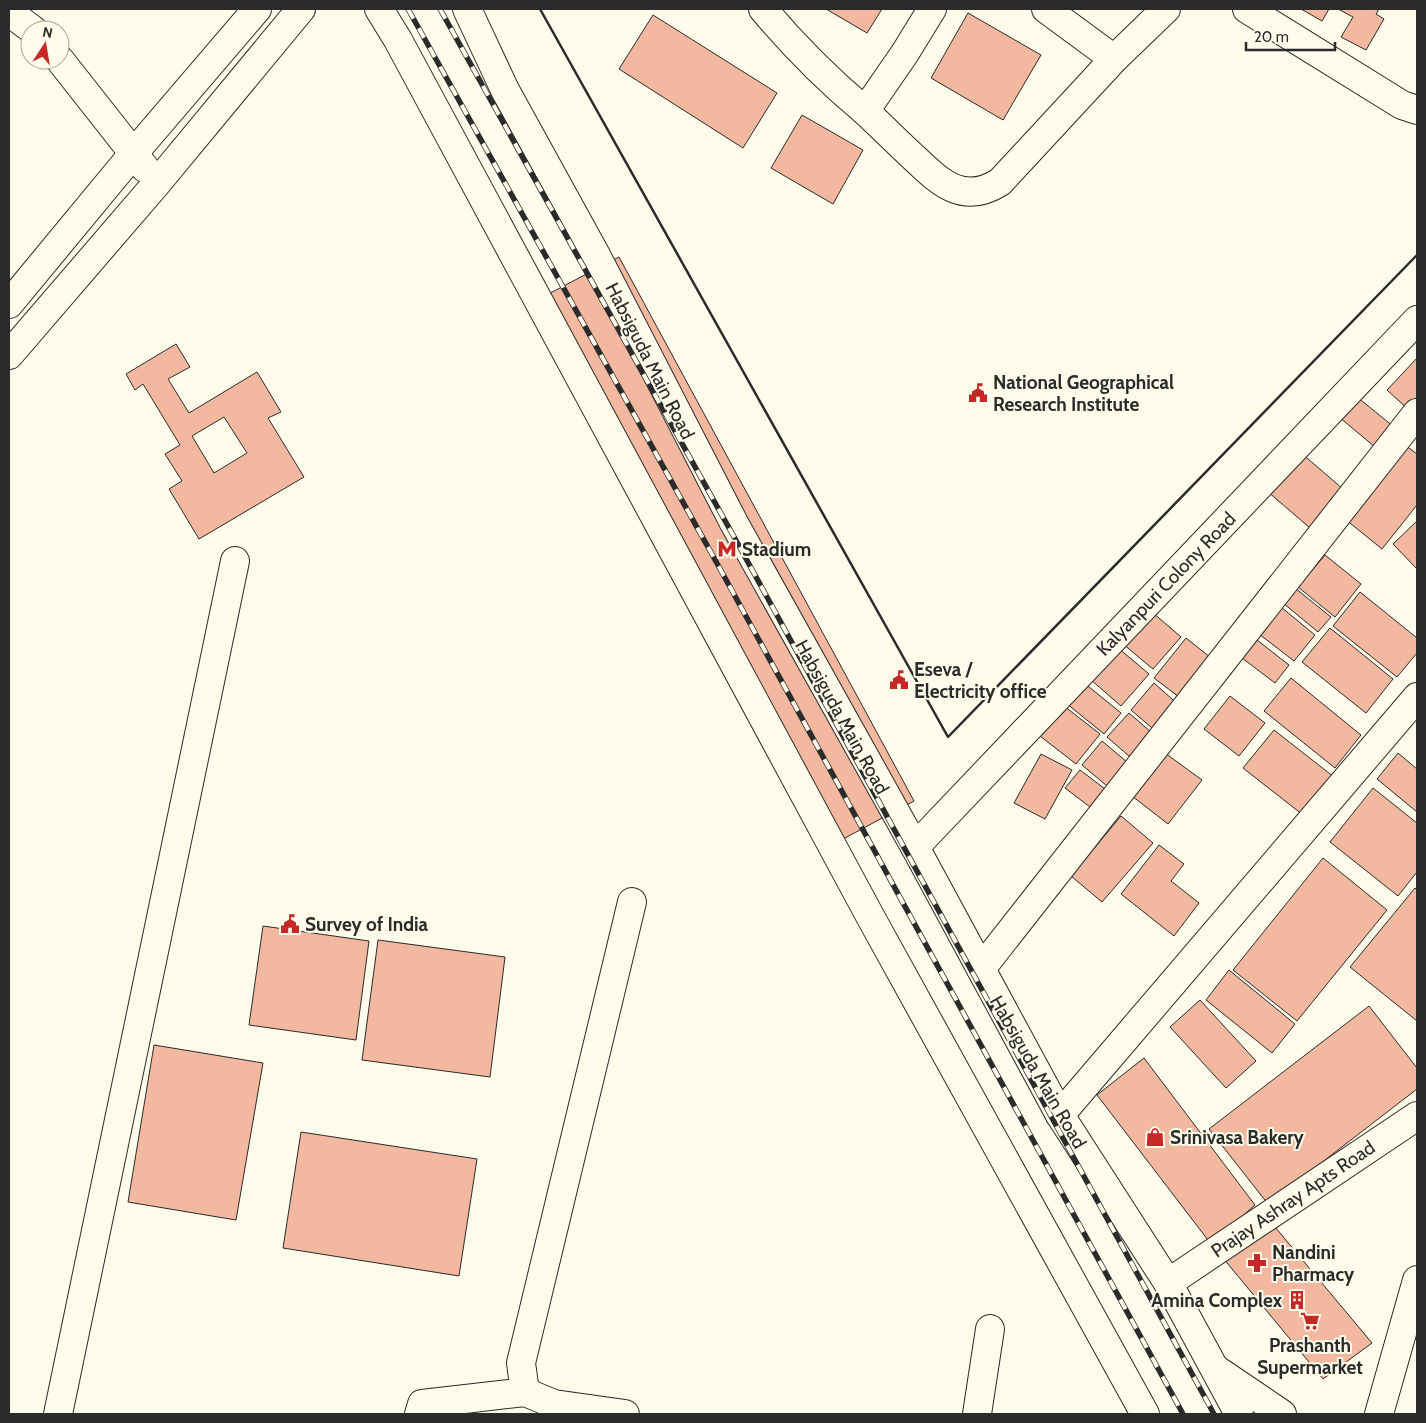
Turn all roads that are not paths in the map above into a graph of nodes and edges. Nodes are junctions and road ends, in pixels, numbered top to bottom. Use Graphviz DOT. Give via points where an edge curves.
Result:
graph roads {
  1 [pos="257,9"];
  2 [pos="301,9"];
  3 [pos="379,9"];
  4 [pos="467,9"];
  5 [pos="763,9"];
  6 [pos="932,9"];
  7 [pos="1046,9"];
  8 [pos="1166,9"];
  9 [pos="1247,9"];
  10 [pos="9,12"];
  11 [pos="20,20"];
  12 [pos="1114,59"];
  13 [pos="68,70"];
  14 [pos="1417,110"];
  15 [pos="865,111"];
  16 [pos="133,154"];
  17 [pos="157,183"];
  18 [pos="9,304"];
  19 [pos="1417,320"];
  20 [pos="9,355"];
  21 [pos="1417,413"];
  22 [pos="235,561"];
  23 [pos="1417,697"];
  24 [pos="915,847"];
  25 [pos="632,902"];
  26 [pos="981,969"];
  27 [pos="1060,1115"];
  28 [pos="1417,1116"];
  29 [pos="1417,1280"];
  30 [pos="1168,1283"];
  31 [pos="990,1329"];
  32 [pos="1214,1367"];
  33 [pos="525,1392"];
  34 [pos="58,1414"];
  35 [pos="419,1414"];
  36 [pos="625,1414"];
  37 [pos="977,1414"];
  38 [pos="1145,1414"];
  39 [pos="1239,1414"];
  40 [pos="1282,1414"];
  41 [pos="1379,1414"];
  1 -- 16 [label="main road"];
  2 -- 17 [label="main road"];
  3 -- 38 [label="main road" via="870,916"];
  4 -- 24 [label="main road, Habsiguda Main Road" via="505,90 597,257 734,523"];
  5 -- 15 [label="main road" via="812,63"];
  6 -- 15 [label="main road"];
  7 -- 12 [label="main road"];
  8 -- 12 [label="main road"];
  9 -- 14 [label="main road" via="1402,105"];
  10 -- 11 [label="main road"];
  12 -- 15 [label="main road" via="1000,182 990,188 964,191 936,180"];
  13 -- 16 [label="main road"];
  16 -- 17 [label="main road"];
  16 -- 18 [label="main road"];
  17 -- 20 [label="main road"];
  19 -- 24 [label="main road, Kalyanpuri Colony Road"];
  21 -- 26 [label="main road"];
  22 -- 34 [label="main road"];
  23 -- 27 [label="main road"];
  24 -- 26 [label="main road, Habsiguda Main Road"];
  25 -- 33 [label="main road" via="521,1363"];
  26 -- 27 [label="main road, Habsiguda Main Road"];
  27 -- 30 [label="main road, Habsiguda Main Road"];
  28 -- 30 [label="main road, Prajay Ashray Apts Road"];
  29 -- 41 [label="main road"];
  30 -- 32 [label="main road, Habsiguda Main Road"];
  31 -- 37 [label="main road"];
  32 -- 39 [label="main road, Habsiguda Main Road"];
  32 -- 40 [label="main road"];
  33 -- 35 [label="main road" via="422,1404"];
  33 -- 36 [label="main road" via="554,1404"];
}
